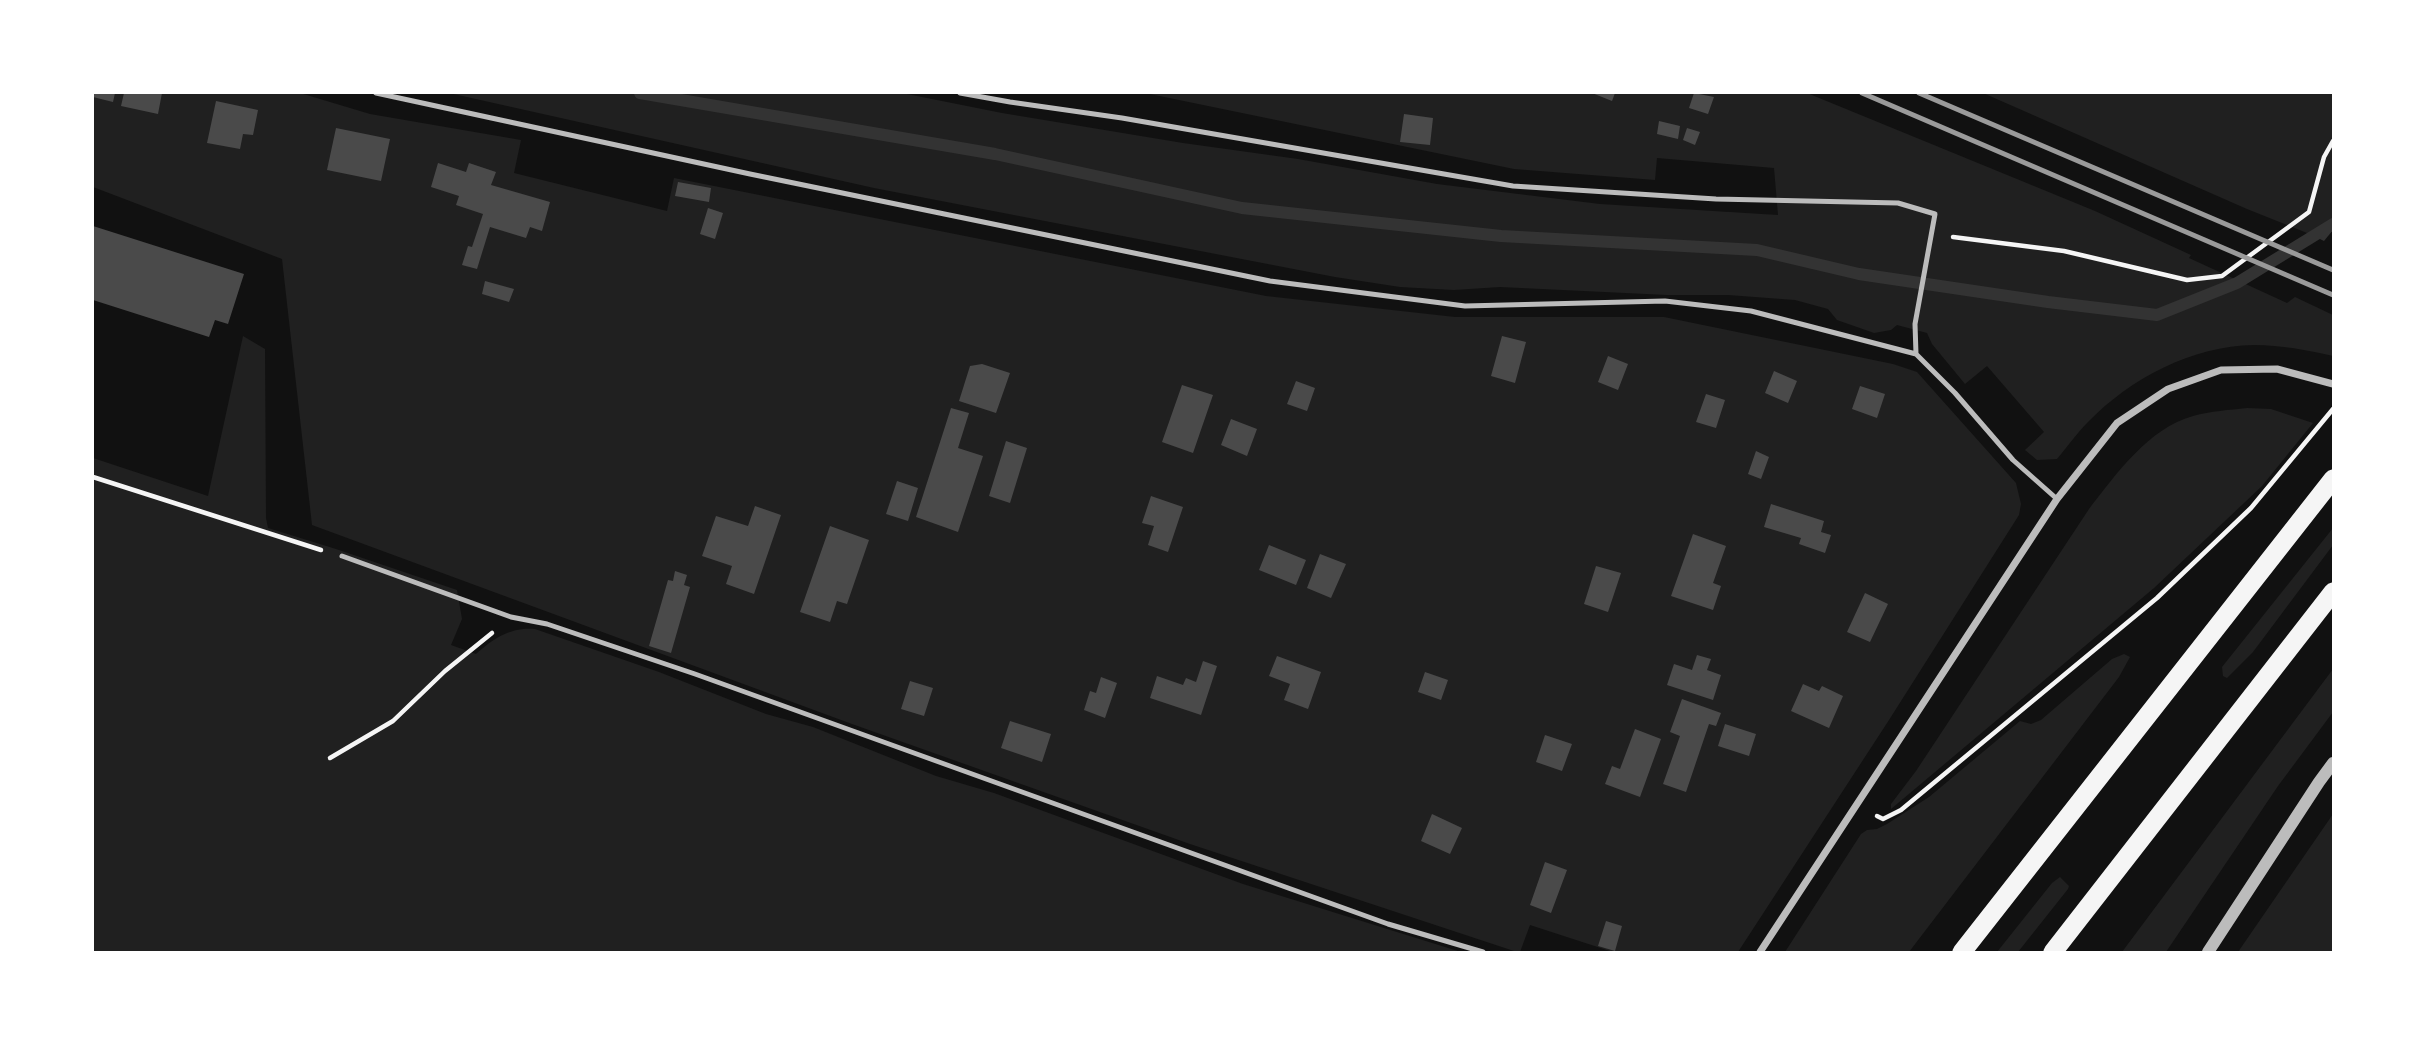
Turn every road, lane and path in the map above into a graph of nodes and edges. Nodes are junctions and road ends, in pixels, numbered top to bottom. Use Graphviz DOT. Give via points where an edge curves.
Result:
graph roads {
  1 [pos="376,93"];
  2 [pos="960,93"];
  3 [pos="2333,141"];
  4 [pos="1933,235"];
  5 [pos="1916,354"];
  6 [pos="2333,384"];
  7 [pos="2333,409"];
  8 [pos="93,477"];
  9 [pos="2328,485"];
  10 [pos="2056,499"];
  11 [pos="342,556"];
  12 [pos="2333,592"];
  13 [pos="511,617"];
  14 [pos="330,758"];
  15 [pos="2333,763"];
  16 [pos="1856,808"];
  17 [pos="1483,952"];
  18 [pos="1760,952"];
  19 [pos="1962,952"];
  20 [pos="2053,952"];
  21 [pos="2208,952"];
  1 -- 5 [label="lane" via="1270,281 1465,306 1665,301 1751,311"];
  2 -- 4 [label="lane" via="1513,186 1716,199 1898,203 1935,214"];
  3 -- 4 [label="path" via="2309,212 2222,276 2187,280 2064,251"];
  4 -- 5 [label="lane" via="1915,324"];
  5 -- 10 [label="lane" via="2013,460"];
  6 -- 10 [label="street" via="2277,369 2221,370 2168,389 2117,423"];
  7 -- 16 [label="path" via="2244,515 2158,598 1901,810 1883,819"];
  8 -- 11 [label="path"];
  9 -- 19 [label="highway"];
  10 -- 16 [label="street"];
  11 -- 13 [label="lane"];
  12 -- 20 [label="highway"];
  13 -- 14 [label="path" via="393,721"];
  13 -- 17 [label="lane" via="547,624 658,662 1388,924"];
  15 -- 21 [label="street"];
  16 -- 18 [label="street"];
}
